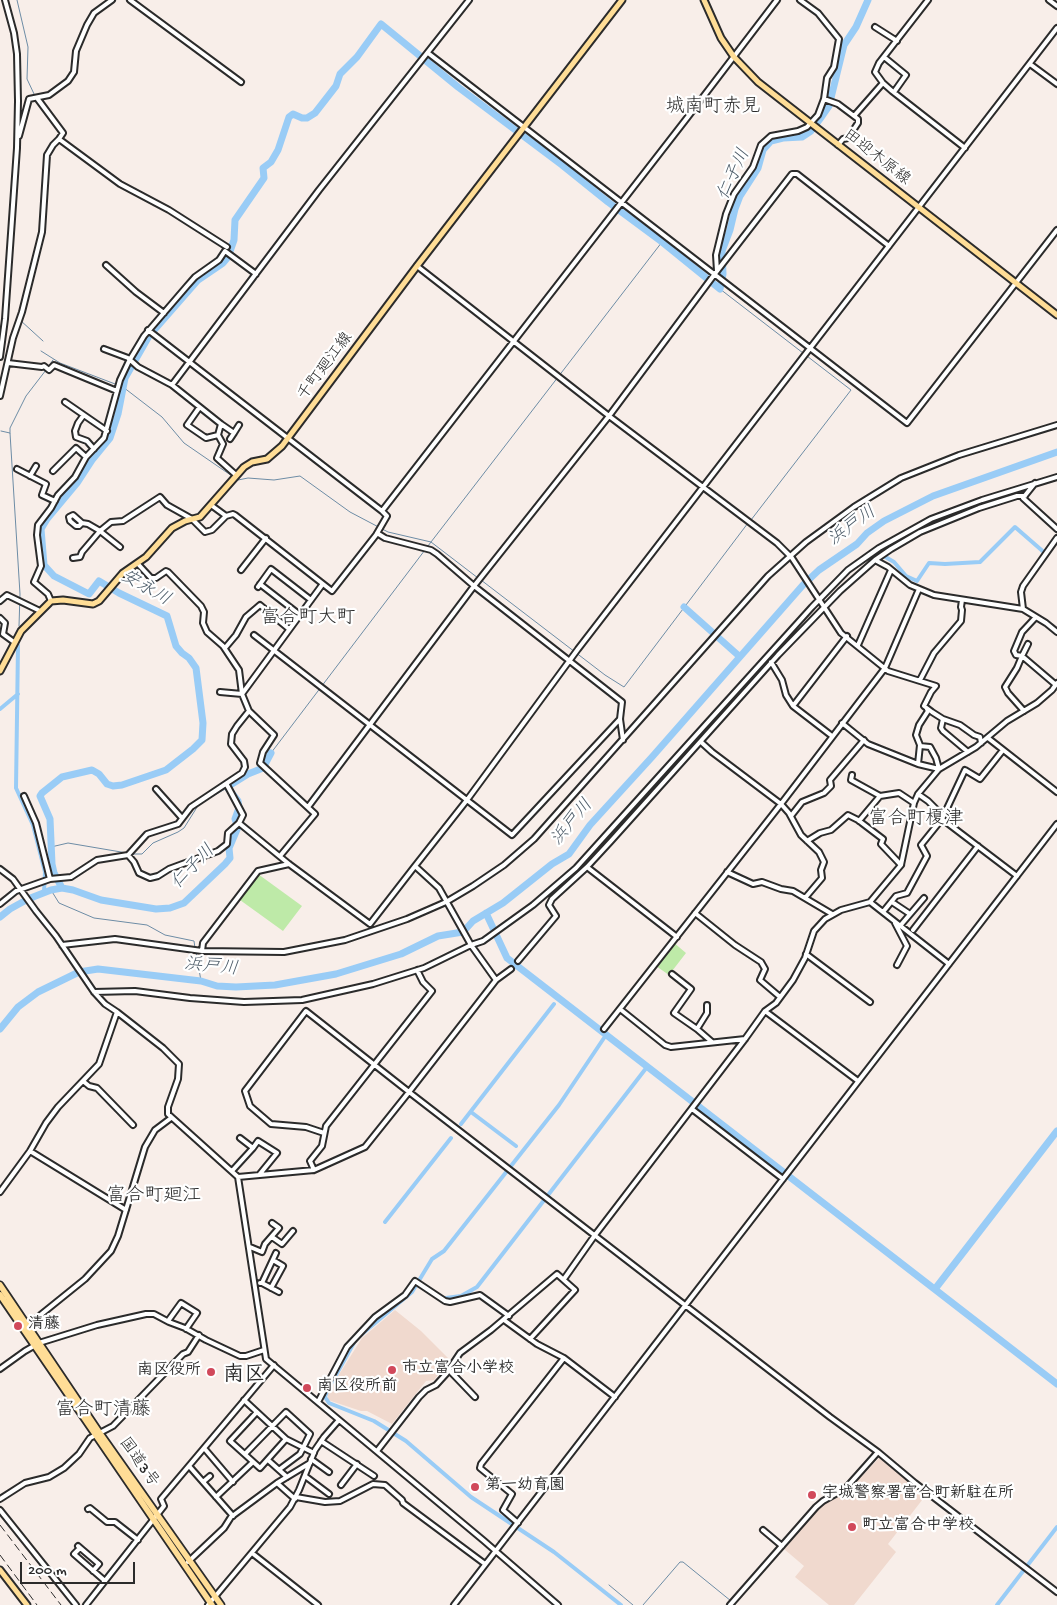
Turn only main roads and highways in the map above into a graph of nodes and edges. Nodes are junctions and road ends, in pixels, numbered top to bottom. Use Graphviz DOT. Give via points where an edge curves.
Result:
graph roads {
  1 [pos="622,0"];
  2 [pos="704,0"];
  3 [pos="1057,315"];
  4 [pos="0,671"];
  5 [pos="0,1285"];
  6 [pos="0,1295"];
  7 [pos="37,1344"];
  8 [pos="186,1563"];
  9 [pos="1,1573"];
  10 [pos="210,1604"];
  11 [pos="27,1605"];
  12 [pos="221,1605"];
  1 -- 4 [label="main road, 千町廻江線" via="274,454 244,467 200,517 172,528 138,564 123,573 99,601 93,604 51,601 21,631"];
  2 -- 3 [label="main road, 田迎木原線" via="717,31 734,57 758,82"];
  5 -- 7 [label="highway, 国道3号"];
  6 -- 7 [label="highway, 国道3号"];
  7 -- 8 [label="highway, 国道3号"];
  8 -- 10 [label="highway, 国道3号"];
  8 -- 12 [label="highway, 国道3号"];
  9 -- 11 [label="main road"];
}
